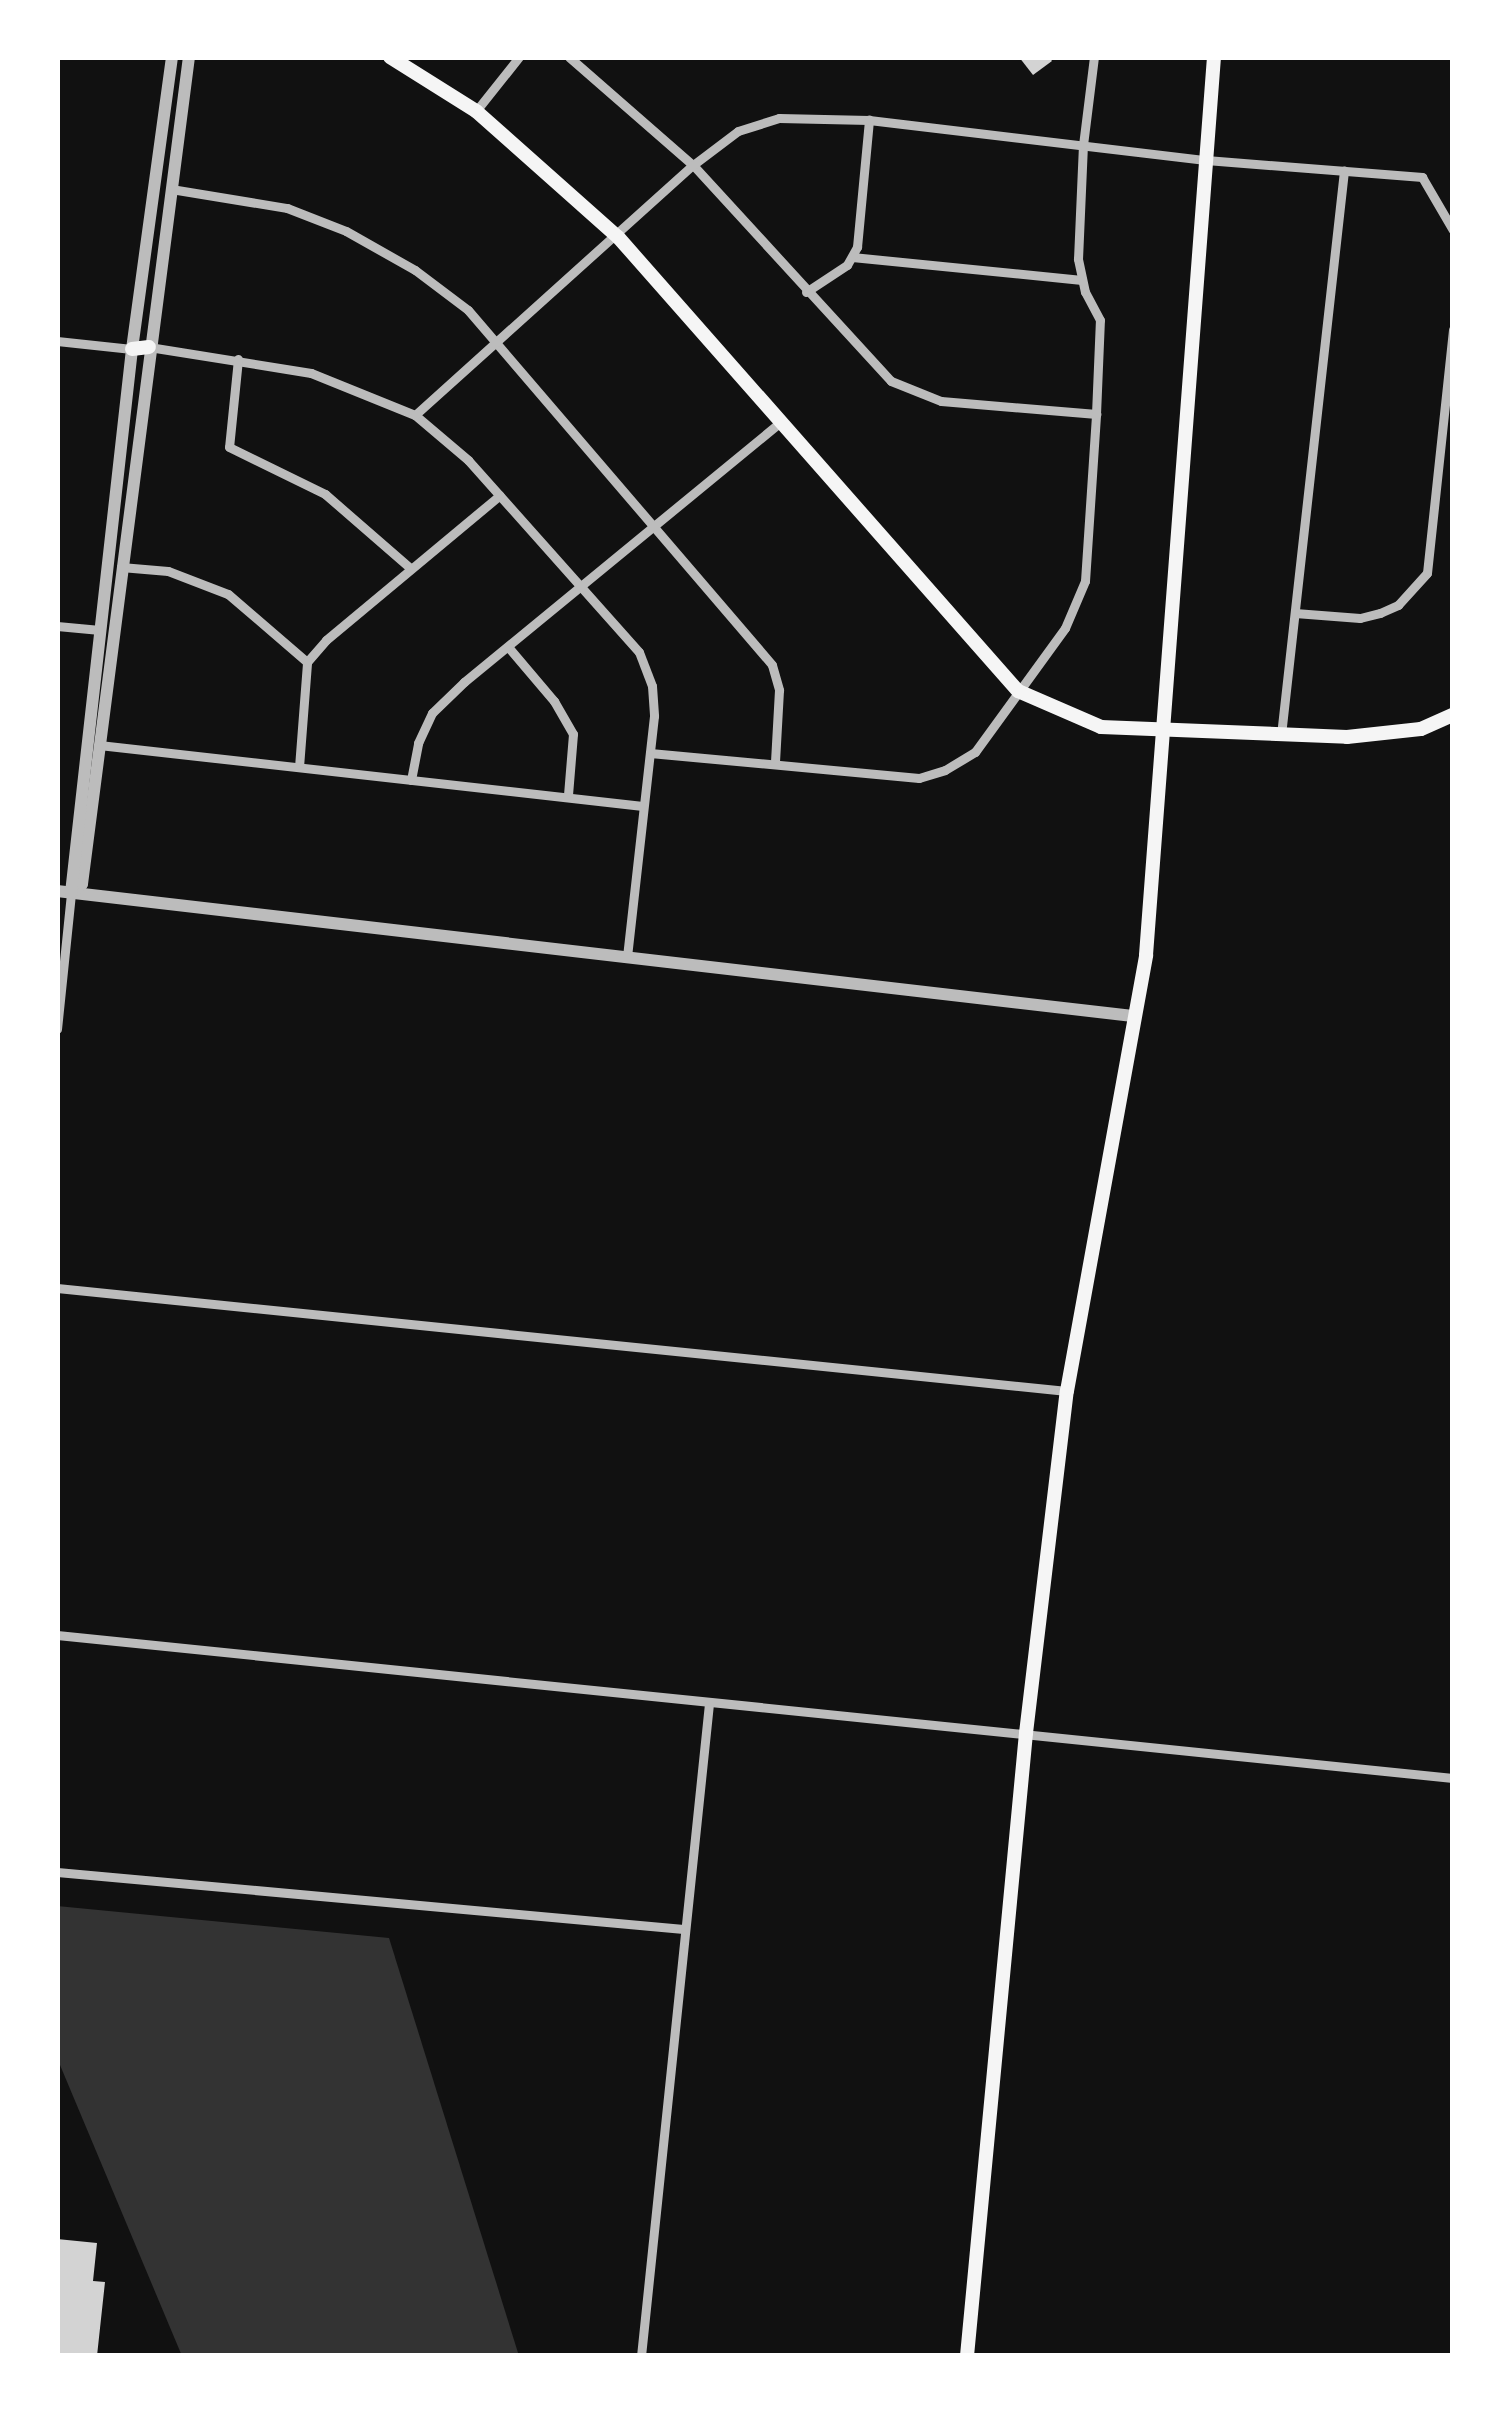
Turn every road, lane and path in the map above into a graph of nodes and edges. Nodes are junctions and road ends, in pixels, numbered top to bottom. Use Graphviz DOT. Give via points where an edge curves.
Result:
graph roads {
  1 [pos="172,57"];
  2 [pos="189,57"];
  3 [pos="390,57"];
  4 [pos="519,57"];
  5 [pos="569,57"];
  6 [pos="1094,57"];
  7 [pos="1214,57"];
  8 [pos="476,111"];
  9 [pos="869,120"];
  10 [pos="1083,145"];
  11 [pos="1206,160"];
  12 [pos="693,165"];
  13 [pos="1344,171"];
  14 [pos="171,189"];
  15 [pos="1453,230"];
  16 [pos="618,237"];
  17 [pos="851,257"];
  18 [pos="1082,280"];
  19 [pos="806,292"];
  20 [pos="1453,329"];
  21 [pos="57,340"];
  22 [pos="497,342"];
  23 [pos="149,347"];
  24 [pos="132,349"];
  25 [pos="238,358"];
  26 [pos="1096,414"];
  27 [pos="415,415"];
  28 [pos="781,422"];
  29 [pos="500,495"];
  30 [pos="657,527"];
  31 [pos="121,567"];
  32 [pos="410,568"];
  33 [pos="580,591"];
  34 [pos="1295,613"];
  35 [pos="57,626"];
  36 [pos="100,630"];
  37 [pos="509,649"];
  38 [pos="307,662"];
  39 [pos="1018,691"];
  40 [pos="1453,716"];
  41 [pos="1161,729"];
  42 [pos="1281,735"];
  43 [pos="99,745"];
  44 [pos="650,753"];
  45 [pos="775,761"];
  46 [pos="299,767"];
  47 [pos="412,780"];
  48 [pos="568,795"];
  49 [pos="643,806"];
  50 [pos="64,892"];
  51 [pos="627,957"];
  52 [pos="1133,1016"];
  53 [pos="57,1029"];
  54 [pos="57,1288"];
  55 [pos="1067,1391"];
  56 [pos="57,1635"];
  57 [pos="709,1703"];
  58 [pos="1026,1733"];
  59 [pos="1453,1778"];
  60 [pos="57,1872"];
  61 [pos="683,1928"];
  62 [pos="641,2356"];
  63 [pos="967,2356"];
  1 -- 24 [label="street"];
  2 -- 14 [label="street"];
  3 -- 8 [label="main road"];
  4 -- 8 [label="street"];
  5 -- 12 [label="street"];
  6 -- 10 [label="street"];
  7 -- 11 [label="main road"];
  8 -- 16 [label="main road"];
  9 -- 10 [label="street"];
  9 -- 12 [label="street" via="779,118 738,131"];
  9 -- 17 [label="street"];
  10 -- 11 [label="street"];
  10 -- 18 [label="street"];
  11 -- 13 [label="street"];
  11 -- 41 [label="main road"];
  12 -- 16 [label="street"];
  12 -- 19 [label="street"];
  13 -- 15 [label="street" via="1422,178"];
  13 -- 34 [label="street"];
  14 -- 22 [label="street" via="286,208 346,231 415,270"];
  14 -- 23 [label="street"];
  16 -- 22 [label="street"];
  16 -- 28 [label="main road"];
  17 -- 18 [label="street"];
  17 -- 19 [label="street"];
  18 -- 26 [label="street" via="1100,320"];
  19 -- 26 [label="street" via="891,381 940,401"];
  20 -- 34 [label="street" via="1426,573 1380,613"];
  21 -- 24 [label="street"];
  22 -- 27 [label="street"];
  22 -- 30 [label="street"];
  23 -- 24 [label="main road"];
  23 -- 25 [label="street"];
  23 -- 31 [label="street"];
  24 -- 36 [label="street"];
  25 -- 27 [label="street" via="311,373"];
  25 -- 32 [label="street" via="229,447 325,494"];
  26 -- 39 [label="street" via="1080,600"];
  27 -- 29 [label="street"];
  28 -- 30 [label="street"];
  28 -- 39 [label="main road"];
  29 -- 32 [label="street"];
  29 -- 33 [label="street"];
  30 -- 33 [label="street"];
  30 -- 45 [label="street" via="772,665 779,690"];
  31 -- 38 [label="street" via="168,571 228,594"];
  31 -- 43 [label="street"];
  32 -- 38 [label="street"];
  33 -- 37 [label="street"];
  33 -- 44 [label="street" via="639,652 652,686"];
  34 -- 42 [label="street"];
  35 -- 36 [label="street"];
  36 -- 50 [label="street"];
  37 -- 47 [label="street" via="432,713"];
  37 -- 48 [label="street" via="573,734"];
  38 -- 46 [label="street"];
  39 -- 41 [label="main road" via="1101,727"];
  39 -- 45 [label="street" via="975,752 920,778"];
  40 -- 42 [label="main road" via="1387,734"];
  41 -- 42 [label="main road"];
  41 -- 52 [label="main road" via="1146,955"];
  43 -- 46 [label="street"];
  43 -- 50 [label="street" via="82,884"];
  44 -- 45 [label="street"];
  44 -- 49 [label="street"];
  46 -- 47 [label="street"];
  47 -- 48 [label="street"];
  48 -- 49 [label="street"];
  49 -- 51 [label="street"];
  50 -- 51 [label="street"];
  50 -- 53 [label="street"];
  51 -- 52 [label="street"];
  52 -- 55 [label="main road"];
  54 -- 55 [label="street"];
  55 -- 58 [label="main road"];
  56 -- 57 [label="street"];
  57 -- 58 [label="street"];
  57 -- 61 [label="street"];
  58 -- 59 [label="street"];
  58 -- 63 [label="main road"];
  60 -- 61 [label="street"];
  61 -- 62 [label="street"];
}
